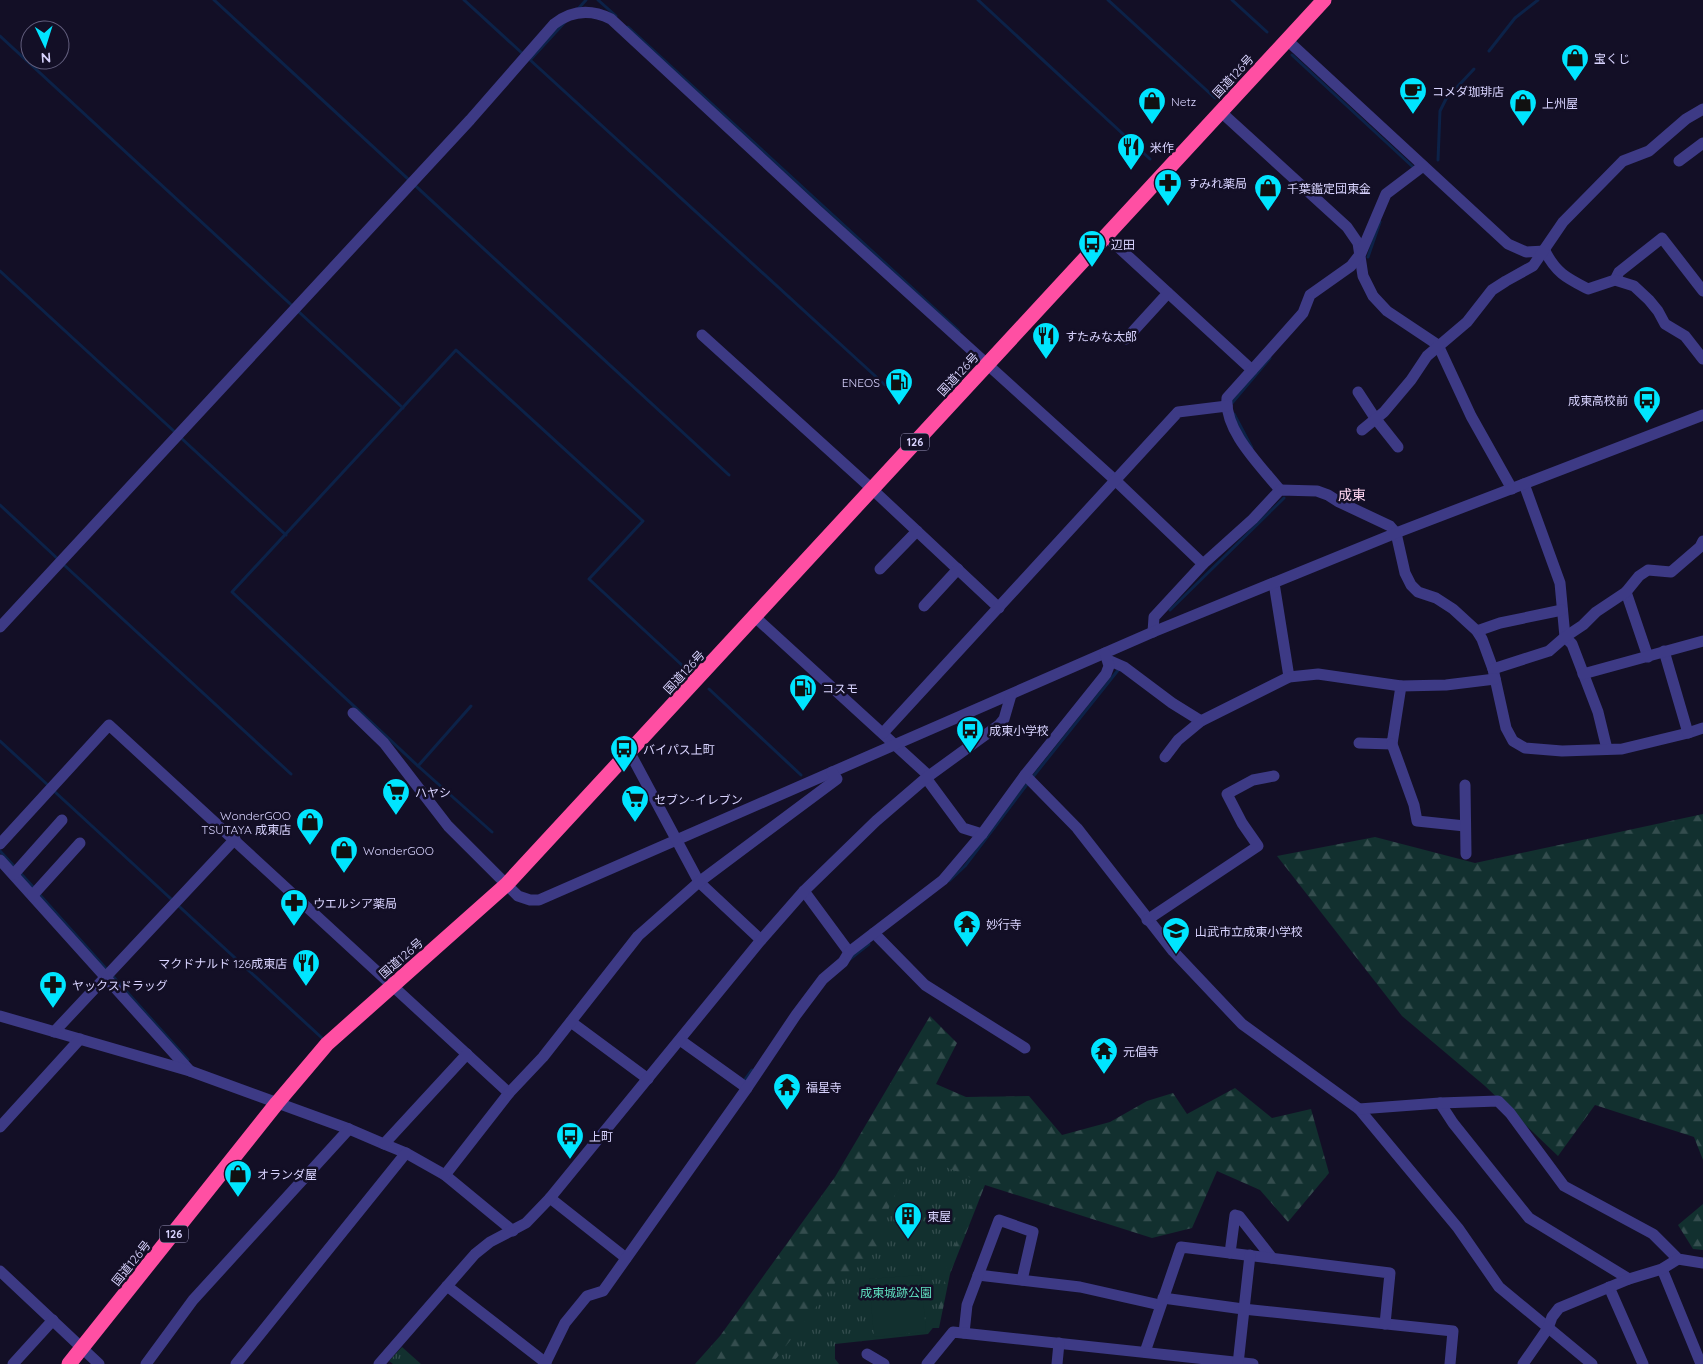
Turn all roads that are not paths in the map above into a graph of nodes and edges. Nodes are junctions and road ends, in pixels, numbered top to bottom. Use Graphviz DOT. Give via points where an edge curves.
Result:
graph roads {
  1 [pos="1324,0"];
  2 [pos="586,6"];
  3 [pos="1287,40"];
  4 [pos="1703,109"];
  5 [pos="1221,112"];
  6 [pos="1703,143"];
  7 [pos="1679,161"];
  8 [pos="1424,166"];
  9 [pos="1105,236"];
  10 [pos="1545,251"];
  11 [pos="1361,253"];
  12 [pos="1615,280"];
  13 [pos="1701,284"];
  14 [pos="1168,293"];
  15 [pos="702,335"];
  16 [pos="1126,339"];
  17 [pos="1438,345"];
  18 [pos="1703,359"];
  19 [pos="987,364"];
  20 [pos="1252,370"];
  21 [pos="1358,392"];
  22 [pos="1226,406"];
  23 [pos="1703,416"];
  24 [pos="1375,418"];
  25 [pos="1362,430"];
  26 [pos="1398,447"];
  27 [pos="1115,480"];
  28 [pos="1524,484"];
  29 [pos="872,489"];
  30 [pos="1512,489"];
  31 [pos="1280,490"];
  32 [pos="917,531"];
  33 [pos="1396,533"];
  34 [pos="1703,541"];
  35 [pos="1203,564"];
  36 [pos="880,569"];
  37 [pos="958,569"];
  38 [pos="1274,583"];
  39 [pos="1626,592"];
  40 [pos="924,606"];
  41 [pos="999,608"];
  42 [pos="1562,610"];
  43 [pos="755,617"];
  44 [pos="0,627"];
  45 [pos="1476,630"];
  46 [pos="1153,632"];
  47 [pos="1565,637"];
  48 [pos="1703,641"];
  49 [pos="1664,651"];
  50 [pos="1107,656"];
  51 [pos="1648,657"];
  52 [pos="1494,674"];
  53 [pos="1583,674"];
  54 [pos="1289,677"];
  55 [pos="1401,686"];
  56 [pos="1011,695"];
  57 [pos="353,713"];
  58 [pos="1201,721"];
  59 [pos="1703,728"];
  60 [pos="883,733"];
  61 [pos="1688,734"];
  62 [pos="1359,743"];
  63 [pos="896,744"];
  64 [pos="1392,744"];
  65 [pos="1607,749"];
  66 [pos="630,753"];
  67 [pos="1165,758"];
  68 [pos="832,772"];
  69 [pos="1274,776"];
  70 [pos="927,777"];
  71 [pos="1028,779"];
  72 [pos="1465,785"];
  73 [pos="62,820"];
  74 [pos="1465,826"];
  75 [pos="982,834"];
  76 [pos="235,839"];
  77 [pos="677,840"];
  78 [pos="80,843"];
  79 [pos="0,844"];
  80 [pos="1466,854"];
  81 [pos="5,869"];
  82 [pos="699,882"];
  83 [pos="507,884"];
  84 [pos="804,891"];
  85 [pos="33,895"];
  86 [pos="1147,920"];
  87 [pos="874,933"];
  88 [pos="761,940"];
  89 [pos="847,956"];
  90 [pos="106,978"];
  91 [pos="392,985"];
  92 [pos="0,1016"];
  93 [pos="571,1022"];
  94 [pos="54,1032"];
  95 [pos="80,1039"];
  96 [pos="680,1040"];
  97 [pos="1025,1048"];
  98 [pos="467,1054"];
  99 [pos="190,1071"];
  100 [pos="648,1079"];
  101 [pos="744,1086"];
  102 [pos="509,1093"];
  103 [pos="277,1103"];
  104 [pos="1440,1103"];
  105 [pos="1359,1109"];
  106 [pos="0,1127"];
  107 [pos="349,1130"];
  108 [pos="384,1144"];
  109 [pos="406,1153"];
  110 [pos="445,1176"];
  111 [pos="550,1198"];
  112 [pos="513,1230"];
  113 [pos="1230,1253"];
  114 [pos="1250,1255"];
  115 [pos="623,1256"];
  116 [pos="1272,1258"];
  117 [pos="1678,1259"];
  118 [pos="1703,1263"];
  119 [pos="1662,1268"];
  120 [pos="0,1271"];
  121 [pos="978,1275"];
  122 [pos="1629,1279"];
  123 [pos="1022,1280"];
  124 [pos="447,1286"];
  125 [pos="1608,1287"];
  126 [pos="1162,1301"];
  127 [pos="1244,1309"];
  128 [pos="53,1320"];
  129 [pos="1385,1324"];
  130 [pos="1548,1328"];
  131 [pos="964,1333"];
  132 [pos="1059,1343"];
  133 [pos="82,1348"];
  134 [pos="1145,1352"];
  135 [pos="867,1354"];
  136 [pos="545,1363"];
  137 [pos="1238,1363"];
  138 [pos="13,1364"];
  139 [pos="69,1364"];
  140 [pos="99,1364"];
  141 [pos="146,1364"];
  142 [pos="236,1364"];
  143 [pos="379,1364"];
  144 [pos="884,1364"];
  145 [pos="927,1364"];
  146 [pos="1057,1364"];
  147 [pos="1253,1364"];
  148 [pos="1450,1364"];
  149 [pos="1523,1364"];
  150 [pos="1592,1364"];
  151 [pos="1643,1364"];
  152 [pos="1701,1364"];
  1 -- 3 [label="highway, 国道126号 / 126"];
  2 -- 19 [label="street" via="611,19"];
  2 -- 44 [label="street" via="554,24 470,120"];
  3 -- 5 [label="highway, 国道126号 / 126"];
  3 -- 8 [label="street"];
  4 -- 10 [label="street" via="1686,119 1649,151 1623,161 1563,222"];
  5 -- 9 [label="highway, 国道126号 / 126"];
  5 -- 11 [label="street" via="1347,227"];
  6 -- 7 [label="street"];
  8 -- 10 [label="street" via="1508,244 1526,252"];
  8 -- 11 [label="street" via="1386,194"];
  9 -- 14 [label="street"];
  9 -- 19 [label="highway, 国道126号 / 126"];
  10 -- 12 [label="street" via="1551,264 1565,277 1588,288"];
  10 -- 17 [label="street" via="1533,266 1492,290 1467,322"];
  11 -- 17 [label="street" via="1363,276 1373,296 1387,311"];
  11 -- 20 [label="street" via="1351,266 1310,295 1303,313"];
  12 -- 13 [label="street" via="1619,272 1662,238"];
  12 -- 18 [label="street" via="1634,286 1649,300 1665,324 1685,336"];
  14 -- 16 [label="street"];
  14 -- 20 [label="street"];
  15 -- 29 [label="street"];
  17 -- 24 [label="street" via="1384,412"];
  17 -- 30 [label="street" via="1471,416"];
  19 -- 27 [label="street"];
  19 -- 29 [label="highway, 国道126号 / 126"];
  20 -- 22 [label="street" via="1227,398"];
  21 -- 24 [label="street"];
  22 -- 27 [label="street" via="1178,412"];
  22 -- 31 [label="street" via="1242,444"];
  23 -- 28 [label="street"];
  24 -- 25 [label="street"];
  24 -- 26 [label="street"];
  27 -- 35 [label="street"];
  27 -- 41 [label="street"];
  28 -- 30 [label="street"];
  28 -- 42 [label="street" via="1560,583"];
  29 -- 32 [label="street"];
  29 -- 43 [label="highway, 国道126号 / 126"];
  30 -- 33 [label="street"];
  31 -- 33 [label="street" via="1317,491 1328,495 1390,526"];
  31 -- 35 [label="street"];
  32 -- 36 [label="street"];
  32 -- 37 [label="street"];
  33 -- 38 [label="street"];
  33 -- 45 [label="street" via="1411,585 1418,592 1453,609"];
  34 -- 39 [label="street" via="1671,572 1648,570"];
  35 -- 46 [label="street" via="1154,617"];
  37 -- 40 [label="street"];
  37 -- 41 [label="street"];
  38 -- 46 [label="street"];
  38 -- 54 [label="street"];
  39 -- 47 [label="street"];
  39 -- 51 [label="street"];
  41 -- 60 [label="street"];
  42 -- 45 [label="street"];
  42 -- 47 [label="street"];
  43 -- 60 [label="street"];
  43 -- 66 [label="highway, 国道126号 / 126"];
  45 -- 52 [label="street" via="1482,638"];
  46 -- 50 [label="street"];
  47 -- 52 [label="street" via="1548,650"];
  47 -- 53 [label="street" via="1572,644"];
  48 -- 49 [label="street"];
  49 -- 51 [label="street"];
  49 -- 61 [label="street"];
  50 -- 56 [label="street"];
  50 -- 58 [label="street"];
  50 -- 71 [label="street" via="1109,666 1106,674"];
  51 -- 53 [label="street"];
  52 -- 55 [label="street" via="1446,685"];
  52 -- 65 [label="street" via="1506,728 1513,741 1525,748"];
  53 -- 65 [label="street" via="1598,712"];
  54 -- 55 [label="street" via="1318,674"];
  54 -- 58 [label="street"];
  55 -- 64 [label="street"];
  56 -- 63 [label="street"];
  56 -- 70 [label="street" via="999,725"];
  57 -- 83 [label="street" via="384,743 448,826"];
  58 -- 67 [label="street" via="1178,740"];
  59 -- 61 [label="street"];
  60 -- 63 [label="street"];
  61 -- 65 [label="street"];
  62 -- 64 [label="street"];
  63 -- 68 [label="street"];
  63 -- 70 [label="street"];
  64 -- 74 [label="street" via="1417,821"];
  66 -- 77 [label="street"];
  66 -- 83 [label="highway, 国道126号 / 126"];
  68 -- 77 [label="street"];
  68 -- 82 [label="street" via="837,779"];
  69 -- 86 [label="street" via="1252,780 1227,794 1258,846"];
  70 -- 75 [label="street" via="963,828"];
  70 -- 84 [label="street"];
  71 -- 75 [label="street"];
  71 -- 86 [label="street" via="1077,828"];
  72 -- 74 [label="street"];
  73 -- 81 [label="street"];
  74 -- 80 [label="street"];
  75 -- 87 [label="street" via="942,880"];
  76 -- 79 [label="street" via="109,725"];
  76 -- 90 [label="street"];
  76 -- 91 [label="street"];
  77 -- 82 [label="street"];
  77 -- 83 [label="street" via="539,900 518,896"];
  78 -- 85 [label="street"];
  81 -- 85 [label="street"];
  82 -- 88 [label="street"];
  82 -- 93 [label="street" via="638,936"];
  83 -- 91 [label="highway, 国道126号 / 126"];
  84 -- 88 [label="street"];
  84 -- 89 [label="street"];
  85 -- 90 [label="street"];
  86 -- 105 [label="street" via="1242,1024"];
  87 -- 89 [label="street"];
  87 -- 97 [label="street" via="925,985"];
  88 -- 96 [label="street"];
  89 -- 101 [label="street" via="823,979"];
  90 -- 94 [label="street"];
  90 -- 99 [label="street"];
  91 -- 98 [label="street"];
  91 -- 103 [label="highway, 国道126号 / 126" via="327,1044"];
  92 -- 94 [label="street"];
  93 -- 100 [label="street"];
  93 -- 102 [label="street"];
  94 -- 95 [label="street"];
  95 -- 99 [label="street"];
  95 -- 106 [label="street"];
  96 -- 100 [label="street"];
  96 -- 101 [label="street"];
  98 -- 102 [label="street"];
  98 -- 108 [label="street"];
  99 -- 103 [label="street"];
  100 -- 111 [label="street"];
  101 -- 115 [label="street"];
  102 -- 110 [label="street"];
  103 -- 107 [label="street"];
  103 -- 133 [label="highway, 国道126号 / 126"];
  104 -- 105 [label="street"];
  104 -- 117 [label="street" via="1498,1101 1564,1186 1653,1234"];
  104 -- 122 [label="street" via="1529,1218"];
  105 -- 130 [label="street" via="1458,1228 1499,1286"];
  107 -- 108 [label="street"];
  107 -- 141 [label="street" via="194,1300"];
  108 -- 109 [label="street"];
  109 -- 110 [label="street"];
  109 -- 142 [label="street"];
  110 -- 112 [label="street"];
  111 -- 112 [label="street" via="526,1223"];
  111 -- 115 [label="street"];
  112 -- 124 [label="street" via="475,1254"];
  113 -- 114 [label="street"];
  113 -- 116 [label="street" via="1235,1215"];
  113 -- 126 [label="street" via="1181,1248"];
  114 -- 116 [label="street"];
  114 -- 127 [label="street"];
  115 -- 136 [label="street" via="603,1290 587,1296 565,1323"];
  116 -- 129 [label="street" via="1390,1273"];
  117 -- 118 [label="street"];
  117 -- 119 [label="street"];
  119 -- 122 [label="street"];
  119 -- 152 [label="street"];
  120 -- 128 [label="street"];
  121 -- 123 [label="street"];
  121 -- 123 [label="street" via="999,1220 1033,1232"];
  121 -- 131 [label="street" via="967,1305"];
  122 -- 125 [label="street"];
  123 -- 126 [label="street"];
  124 -- 136 [label="street"];
  124 -- 143 [label="street"];
  125 -- 130 [label="street" via="1559,1308"];
  125 -- 151 [label="street"];
  126 -- 127 [label="street"];
  126 -- 134 [label="street"];
  127 -- 129 [label="street"];
  127 -- 137 [label="street"];
  128 -- 133 [label="street"];
  128 -- 138 [label="street"];
  129 -- 148 [label="street" via="1454,1331"];
  130 -- 149 [label="street"];
  130 -- 150 [label="street"];
  131 -- 132 [label="street"];
  131 -- 145 [label="street" via="953,1332"];
  132 -- 134 [label="street"];
  132 -- 146 [label="street"];
  133 -- 139 [label="highway, 国道126号 / 126"];
  133 -- 140 [label="street"];
  134 -- 137 [label="street"];
  135 -- 144 [label="street"];
  137 -- 147 [label="street"];
}
